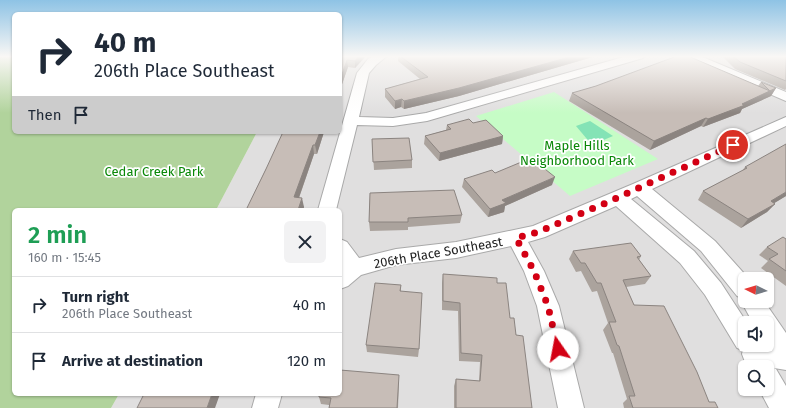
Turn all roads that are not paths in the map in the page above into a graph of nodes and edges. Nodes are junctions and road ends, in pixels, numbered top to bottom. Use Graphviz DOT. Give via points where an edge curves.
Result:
graph roads {
  1 [pos="362,75"];
  2 [pos="573,75"];
  3 [pos="735,75"];
  4 [pos="786,97"];
  5 [pos="350,121"];
  6 [pos="786,121"];
  7 [pos="639,188"];
  8 [pos="618,198"];
  9 [pos="328,208"];
  10 [pos="516,238"];
  11 [pos="342,255"];
  12 [pos="347,274"];
  13 [pos="738,282"];
  14 [pos="738,329"];
  15 [pos="774,336"];
  16 [pos="752,352"];
  17 [pos="786,356"];
  18 [pos="774,390"];
  19 [pos="268,396"];
  20 [pos="265,408"];
  21 [pos="571,408"];
  22 [pos="784,408"];
  1 -- 5 [label="street"];
  2 -- 5 [label="street" via="427,117 393,122"];
  3 -- 4 [label="street"];
  5 -- 9 [label="street"];
  6 -- 7 [label="street, 206th Place Southeast"];
  7 -- 8 [label="street, 206th Place Southeast"];
  7 -- 13 [label="street" via="708,246"];
  8 -- 10 [label="street, 206th Place Southeast" via="538,232"];
  8 -- 14 [label="street" via="687,257 713,289"];
  10 -- 12 [label="street, 206th Place Southeast" via="456,250 396,257"];
  10 -- 21 [label="street" via="534,271 548,306"];
  11 -- 12 [label="street"];
  15 -- 17 [label="street"];
  16 -- 17 [label="street"];
  18 -- 22 [label="street"];
  19 -- 20 [label="street"];
}
